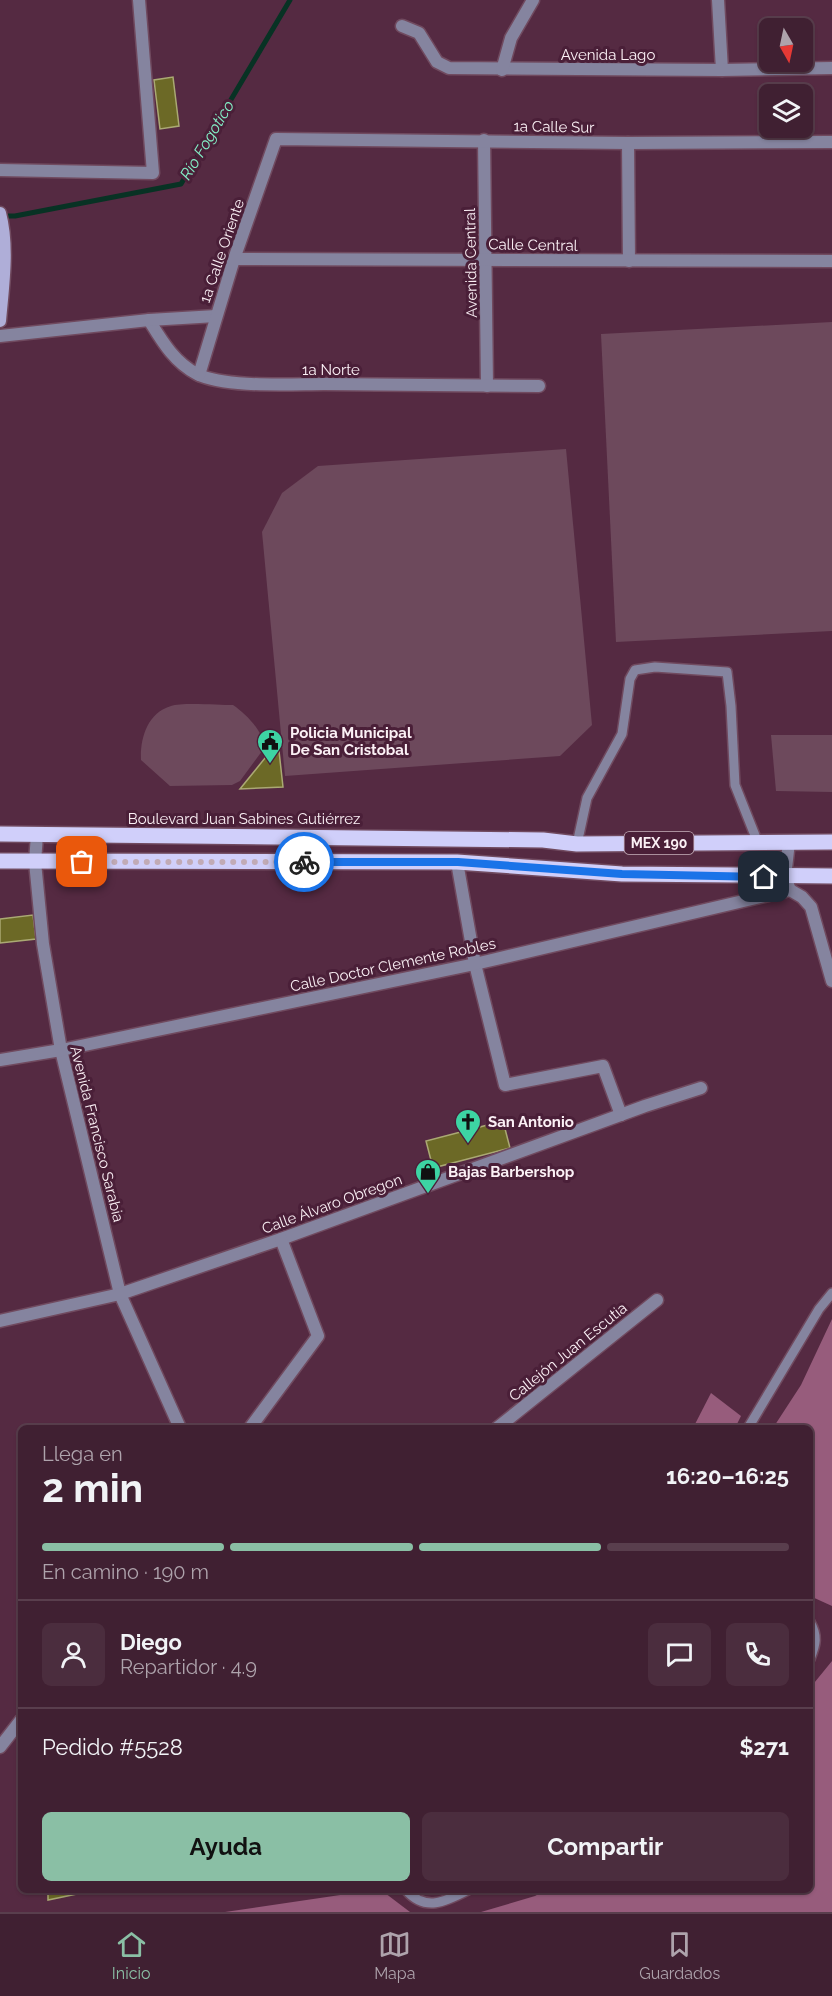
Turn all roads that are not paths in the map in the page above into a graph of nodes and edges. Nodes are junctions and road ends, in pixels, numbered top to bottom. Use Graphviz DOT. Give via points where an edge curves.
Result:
graph roads {
  1 [pos="139,0"];
  2 [pos="533,0"];
  3 [pos="718,0"];
  4 [pos="402,26"];
  5 [pos="832,68"];
  6 [pos="502,70"];
  7 [pos="722,70"];
  8 [pos="276,139"];
  9 [pos="484,141"];
  10 [pos="832,142"];
  11 [pos="628,143"];
  12 [pos="0,170"];
  13 [pos="0,213"];
  14 [pos="234,259"];
  15 [pos="486,259"];
  16 [pos="629,261"];
  17 [pos="832,261"];
  18 [pos="216,316"];
  19 [pos="149,320"];
  20 [pos="0,321"];
  21 [pos="0,336"];
  22 [pos="199,375"];
  23 [pos="487,386"];
  24 [pos="539,386"];
  25 [pos="0,834"];
  26 [pos="37,835"];
  27 [pos="789,842"];
  28 [pos="832,842"];
  29 [pos="758,843"];
  30 [pos="577,844"];
  31 [pos="0,861"];
  32 [pos="35,862"];
  33 [pos="458,862"];
  34 [pos="832,876"];
  35 [pos="788,884"];
  36 [pos="475,964"];
  37 [pos="832,981"];
  38 [pos="61,1050"];
  39 [pos="0,1060"];
  40 [pos="701,1088"];
  41 [pos="621,1115"];
  42 [pos="281,1239"];
  43 [pos="832,1293"];
  44 [pos="120,1294"];
  45 [pos="657,1300"];
  46 [pos="0,1321"];
  47 [pos="179,1425"];
  48 [pos="252,1425"];
  49 [pos="501,1425"];
  50 [pos="750,1425"];
  51 [pos="813,1627"];
  52 [pos="813,1652"];
  53 [pos="18,1724"];
  54 [pos="0,1747"];
  55 [pos="408,1893"];
  56 [pos="462,1893"];
  1 -- 12 [label="street" via="153,173"];
  2 -- 6 [label="street" via="511,38"];
  3 -- 7 [label="street"];
  4 -- 6 [label="street, Avenida Lago" via="419,33 436,62 449,68"];
  5 -- 7 [label="street, Avenida Lago"];
  6 -- 7 [label="street, Avenida Lago"];
  8 -- 9 [label="street, 1a Calle Sur"];
  8 -- 14 [label="street, 1a Calle Oriente"];
  9 -- 11 [label="street, 1a Calle Sur"];
  9 -- 15 [label="street, Avenida Central"];
  10 -- 11 [label="street, 1a Calle Sur"];
  11 -- 16 [label="street"];
  13 -- 20 [label="main road" via="4,228"];
  14 -- 15 [label="street, Calle Central"];
  14 -- 18 [label="street, 1a Calle Oriente"];
  15 -- 16 [label="street, Calle Central"];
  15 -- 23 [label="street, Avenida Central"];
  16 -- 17 [label="street, Calle Central"];
  18 -- 19 [label="street"];
  18 -- 22 [label="street, 1a Calle Oriente"];
  19 -- 21 [label="street"];
  19 -- 22 [label="street, 1a Norte" via="182,365"];
  22 -- 23 [label="street, 1a Norte" via="216,381 272,384"];
  23 -- 24 [label="street, 1a Norte"];
  25 -- 26 [label="main road, Boulevard Juan Sabines Gutiérrez / MEX 190"];
  26 -- 30 [label="main road, Boulevard Juan Sabines Gutiérrez / MEX 190" via="543,840"];
  26 -- 32 [label="street, Avenida Francisco Sarabia"];
  27 -- 28 [label="main road, MEX 190"];
  27 -- 29 [label="main road, MEX 190"];
  27 -- 35 [label="street"];
  29 -- 30 [label="main road, MEX 190"];
  29 -- 30 [label="lane" via="735,785 727,672 655,667 635,670 630,680 622,734 587,798"];
  31 -- 32 [label="main road, MEX 190"];
  32 -- 33 [label="main road, MEX 190"];
  32 -- 38 [label="street, Avenida Francisco Sarabia" via="43,944"];
  33 -- 35 [label="main road, MEX 190"];
  33 -- 36 [label="street"];
  34 -- 35 [label="main road, MEX 190"];
  35 -- 36 [label="street, Calle Doctor Clemente Robles"];
  35 -- 37 [label="street" via="811,907"];
  36 -- 38 [label="street, Calle Doctor Clemente Robles"];
  36 -- 41 [label="street" via="505,1085 603,1066"];
  38 -- 39 [label="street, Calle Doctor Clemente Robles"];
  38 -- 44 [label="street, Avenida Francisco Sarabia"];
  40 -- 41 [label="street, Calle Álvaro Obregon"];
  41 -- 42 [label="street, Calle Álvaro Obregon"];
  42 -- 44 [label="street, Calle Álvaro Obregon"];
  42 -- 48 [label="street" via="318,1336"];
  43 -- 50 [label="lane"];
  44 -- 46 [label="street, Calle Álvaro Obregon"];
  44 -- 47 [label="street, Avenida Francisco Sarabia"];
  45 -- 49 [label="street, Callejón Juan Escutia"];
  51 -- 52 [label="lane" via="817,1642"];
  53 -- 54 [label="street"];
  55 -- 56 [label="lane" via="424,1905 440,1904"];
}
